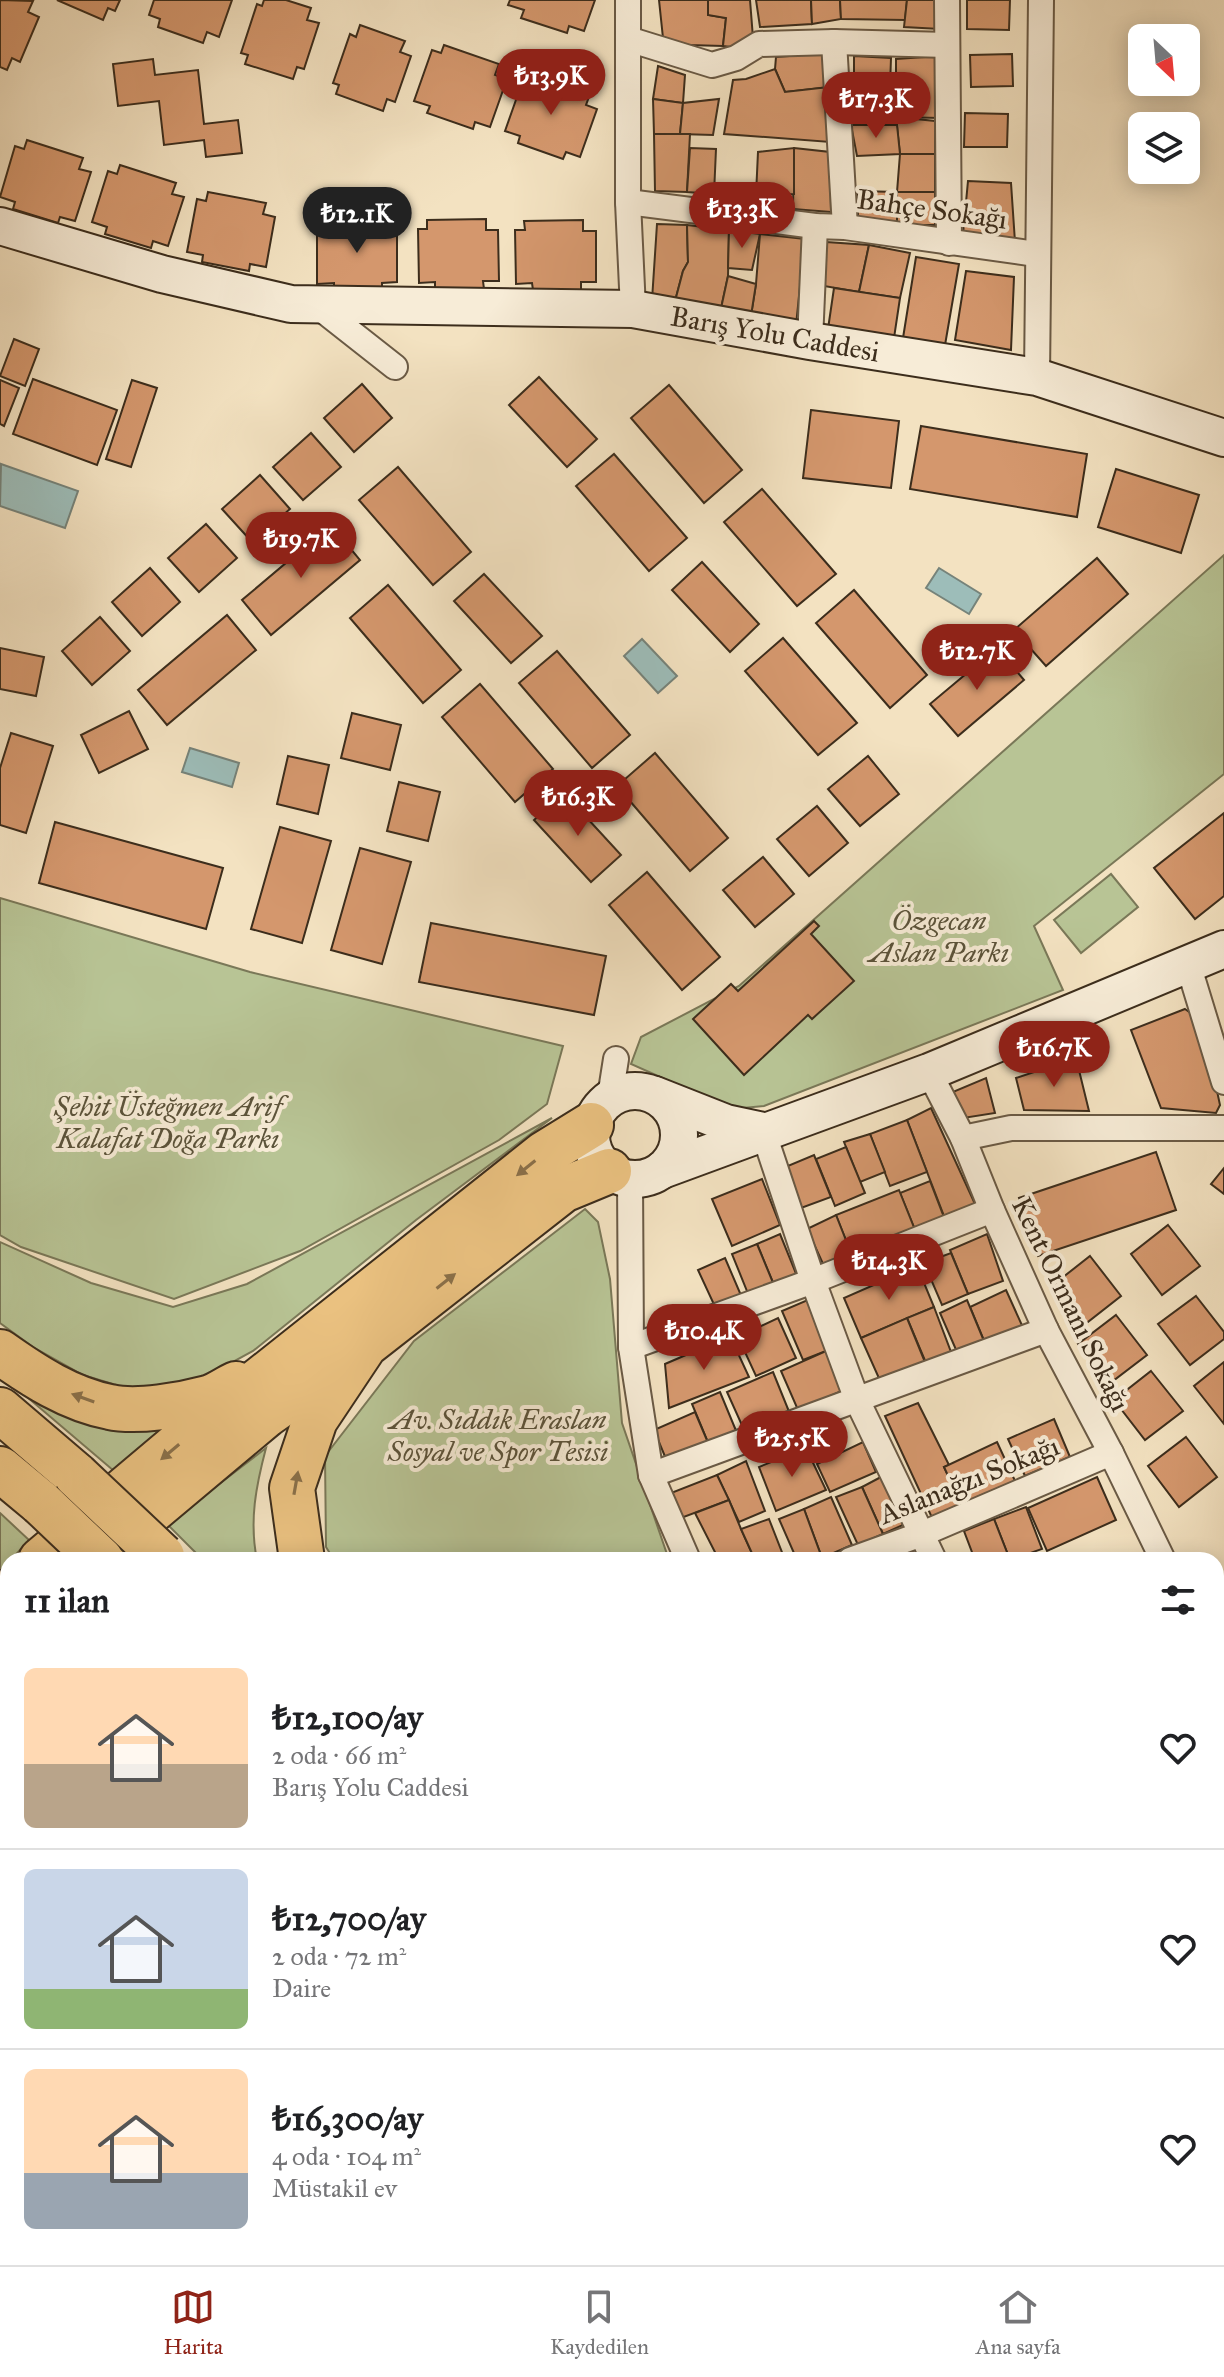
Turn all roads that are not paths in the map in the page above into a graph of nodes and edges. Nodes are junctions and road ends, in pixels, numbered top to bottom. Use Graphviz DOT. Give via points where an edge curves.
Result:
graph roads {
  1 [pos="628,0"];
  2 [pos="947,0"];
  3 [pos="1041,0"];
  4 [pos="628,39"];
  5 [pos="834,42"];
  6 [pos="947,45"];
  7 [pos="628,202"];
  8 [pos="0,226"];
  9 [pos="815,226"];
  10 [pos="845,227"];
  11 [pos="949,243"];
  12 [pos="1036,254"];
  13 [pos="315,304"];
  14 [pos="633,309"];
  15 [pos="810,341"];
  16 [pos="395,367"];
  17 [pos="1037,377"];
  18 [pos="1224,438"];
  19 [pos="1224,949"];
  20 [pos="1188,964"];
  21 [pos="616,1059"];
  22 [pos="929,1072"];
  23 [pos="1224,1082"];
  24 [pos="654,1095"];
  25 [pos="601,1111"];
  26 [pos="1224,1128"];
  27 [pos="763,1131"];
  28 [pos="963,1138"];
  29 [pos="633,1173"];
  30 [pos="992,1210"];
  31 [pos="813,1281"];
  32 [pos="376,1287"];
  33 [pos="1046,1330"];
  34 [pos="365,1345"];
  35 [pos="631,1347"];
  36 [pos="0,1352"];
  37 [pos="857,1400"];
  38 [pos="0,1410"];
  39 [pos="1111,1453"];
  40 [pos="0,1469"];
  41 [pos="651,1475"];
  42 [pos="922,1534"];
  43 [pos="50,1552"];
  44 [pos="93,1552"];
  45 [pos="103,1552"];
  46 [pos="158,1552"];
  47 [pos="301,1552"];
  48 [pos="685,1552"];
  49 [pos="872,1552"];
  50 [pos="930,1552"];
  51 [pos="1159,1552"];
  1 -- 4 [label="street"];
  2 -- 6 [label="street"];
  3 -- 12 [label="street"];
  4 -- 5 [label="street" via="712,65 759,44"];
  4 -- 7 [label="street"];
  5 -- 6 [label="street"];
  5 -- 10 [label="street"];
  6 -- 11 [label="street"];
  7 -- 9 [label="street, Bahçe Sokağı"];
  7 -- 14 [label="street"];
  8 -- 13 [label="main road, Barış Yolu Caddesi" via="162,274 291,304"];
  9 -- 10 [label="street, Bahçe Sokağı"];
  9 -- 15 [label="street"];
  10 -- 11 [label="street, Bahçe Sokağı"];
  11 -- 12 [label="street, Bahçe Sokağı"];
  12 -- 17 [label="street"];
  13 -- 14 [label="main road, Barış Yolu Caddesi"];
  13 -- 16 [label="street"];
  14 -- 15 [label="main road, Barış Yolu Caddesi"];
  15 -- 17 [label="main road, Barış Yolu Caddesi"];
  17 -- 18 [label="main road, Barış Yolu Caddesi"];
  19 -- 20 [label="main road"];
  20 -- 22 [label="main road"];
  20 -- 23 [label="street"];
  21 -- 25 [label="street"];
  22 -- 27 [label="main road"];
  22 -- 28 [label="street, Kent Ormanı Sokağı"];
  24 -- 25 [label="main road" via="624,1092"];
  24 -- 27 [label="main road" via="726,1123"];
  24 -- 29 [label="main road" via="673,1112 677,1149"];
  25 -- 29 [label="main road" via="593,1151"];
  25 -- 32 [label="highway, one-way"];
  26 -- 28 [label="street" via="1011,1128"];
  27 -- 29 [label="main road"];
  27 -- 31 [label="street"];
  28 -- 30 [label="street, Kent Ormanı Sokağı"];
  34 -- 29 [label="highway, one-way" via="563,1190"];
  29 -- 35 [label="street"];
  30 -- 31 [label="street"];
  30 -- 33 [label="street, Kent Ormanı Sokağı"];
  31 -- 35 [label="street"];
  31 -- 37 [label="street"];
  32 -- 36 [label="highway, one-way" via="271,1365 211,1397 158,1407 112,1408 75,1396"];
  32 -- 43 [label="highway, one-way"];
  33 -- 37 [label="street"];
  33 -- 39 [label="street, Kent Ormanı Sokağı"];
  34 -- 45 [label="highway" via="266,1415"];
  47 -- 34 [label="highway, one-way" via="292,1488 315,1420"];
  35 -- 41 [label="street"];
  37 -- 41 [label="street"];
  37 -- 42 [label="street"];
  38 -- 46 [label="highway, bridge"];
  39 -- 42 [label="street, Aslanağzı Sokağı"];
  39 -- 51 [label="street, Kent Ormanı Sokağı"];
  40 -- 44 [label="highway, bridge"];
  41 -- 48 [label="street"];
  42 -- 49 [label="street, Aslanağzı Sokağı"];
  42 -- 50 [label="street"];
}
